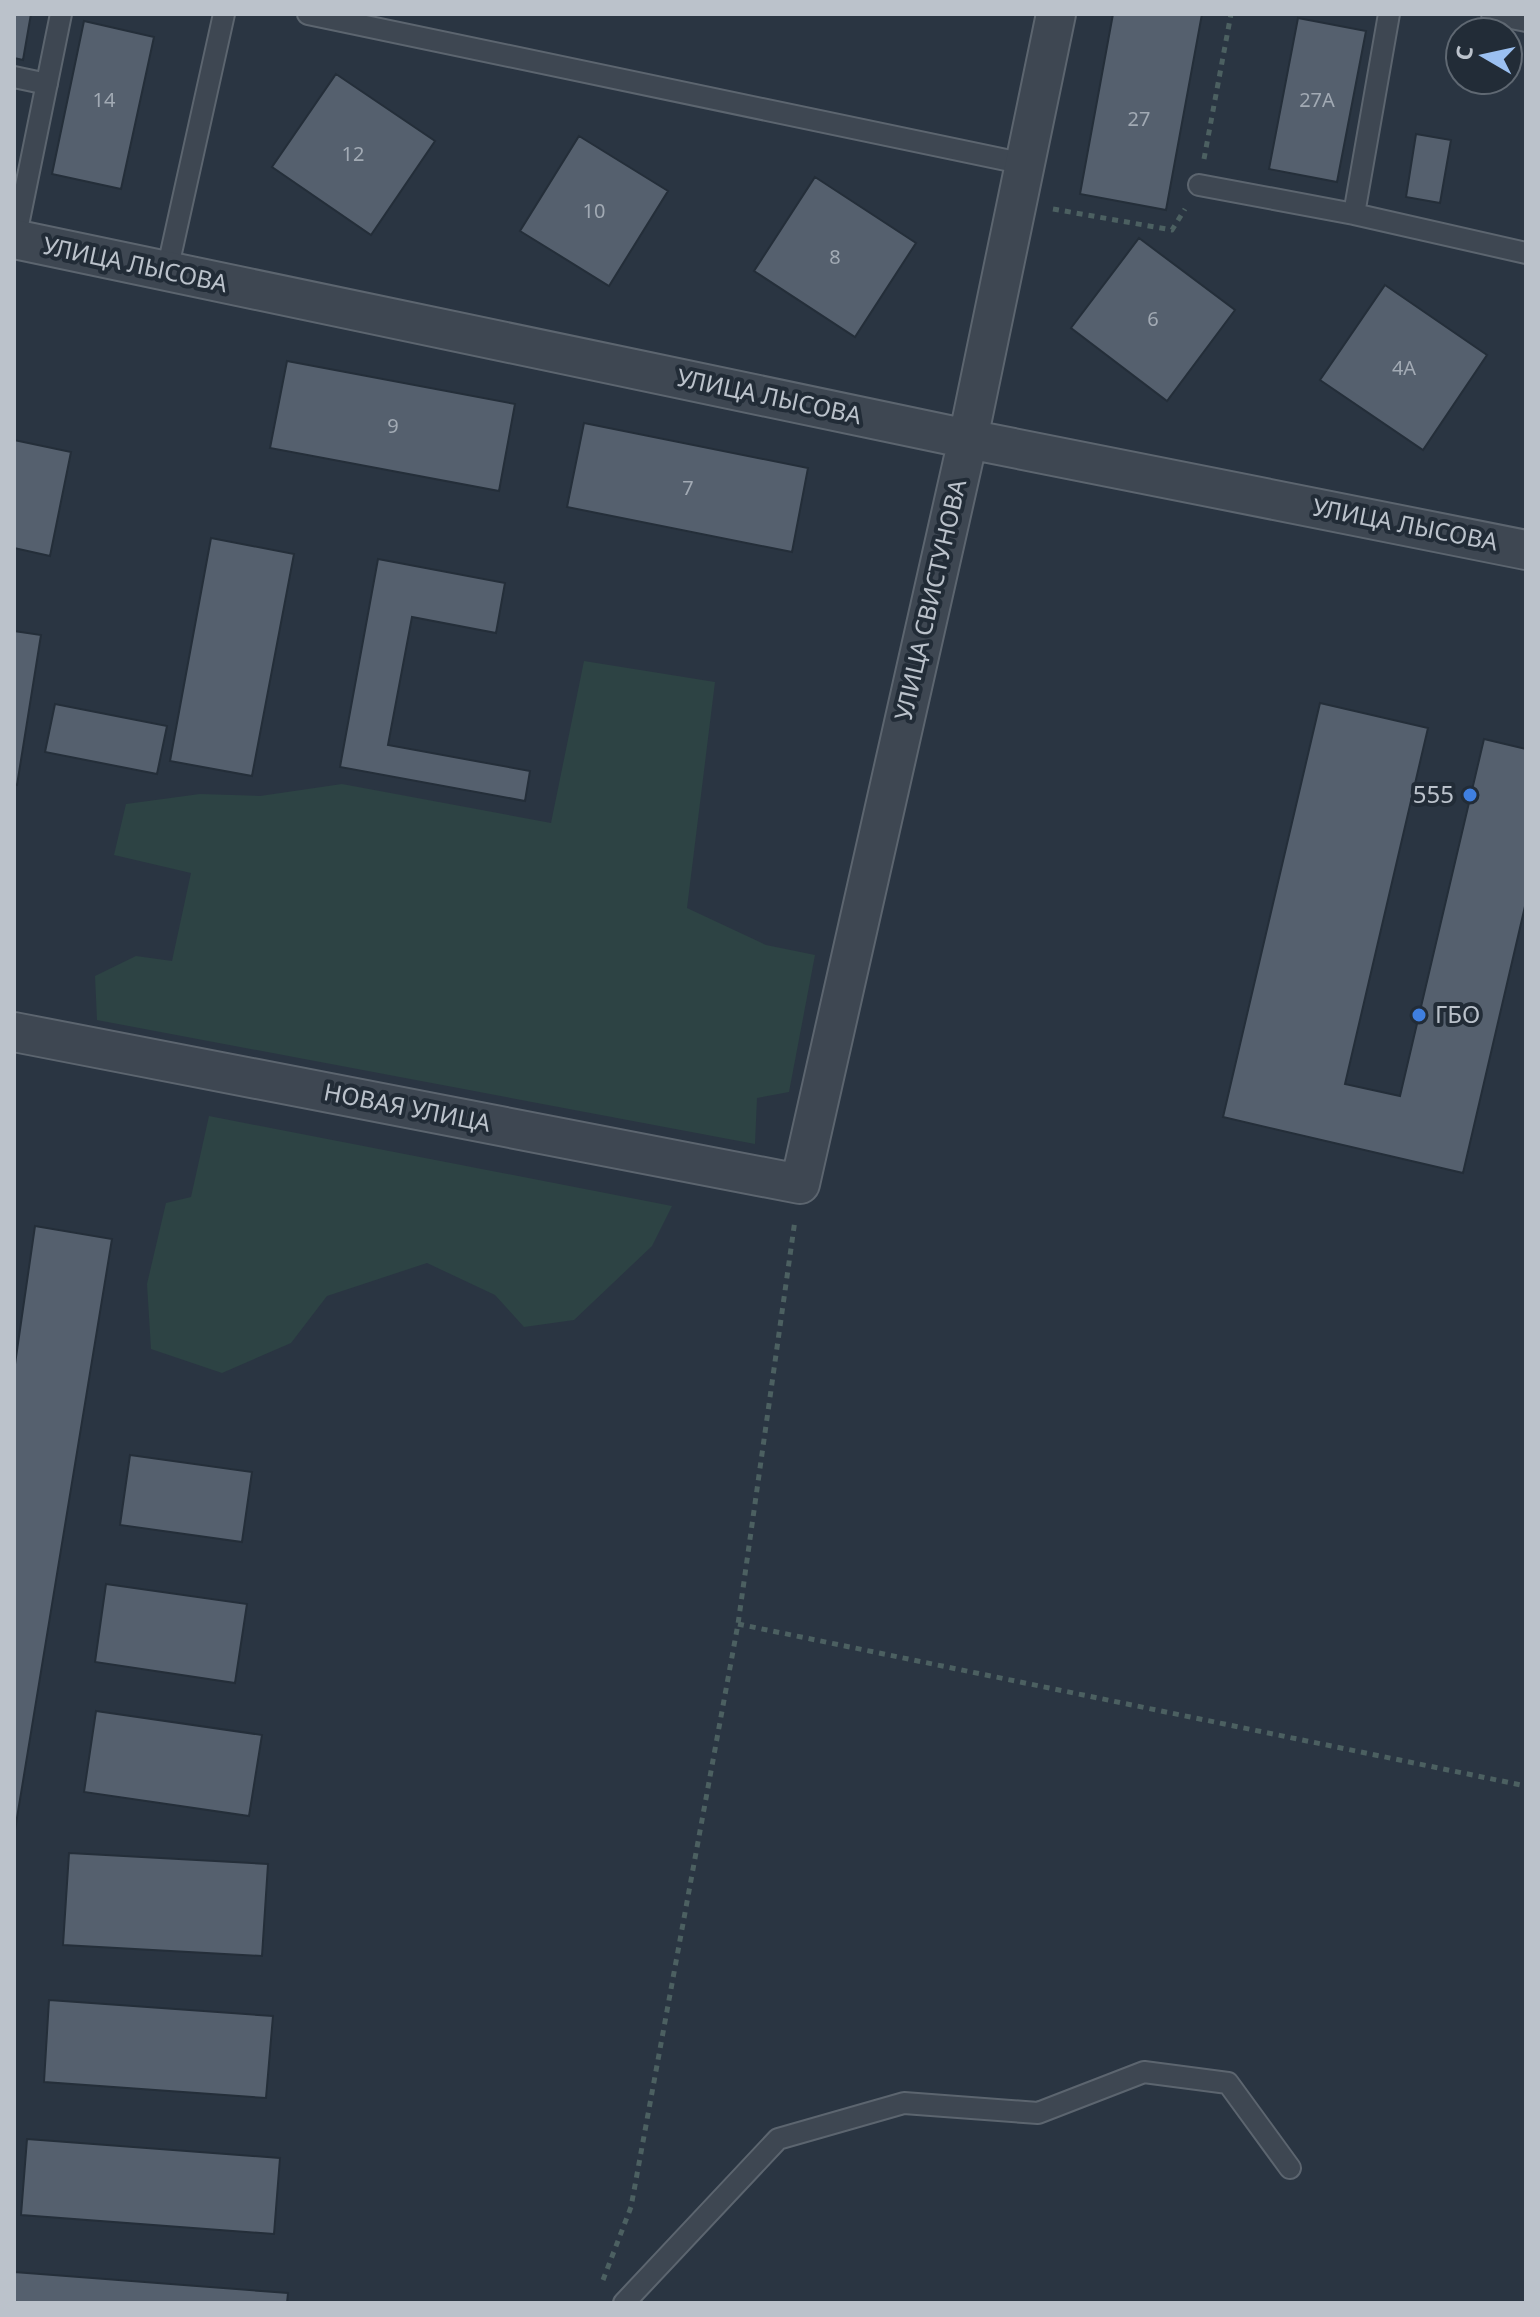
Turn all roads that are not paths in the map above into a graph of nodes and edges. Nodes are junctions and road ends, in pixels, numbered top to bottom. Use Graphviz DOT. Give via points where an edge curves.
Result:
graph roads {
  1 [pos="61,14"];
  2 [pos="224,14"];
  3 [pos="308,14"];
  4 [pos="1056,14"];
  5 [pos="1389,14"];
  6 [pos="1492,14"];
  7 [pos="1526,21"];
  8 [pos="14,77"];
  9 [pos="47,84"];
  10 [pos="1025,164"];
  11 [pos="1199,185"];
  12 [pos="1354,214"];
  13 [pos="14,240"];
  14 [pos="1526,253"];
  15 [pos="167,271"];
  16 [pos="968,439"];
  17 [pos="1526,550"];
  18 [pos="14,1032"];
  19 [pos="800,1184"];
  20 [pos="1290,2168"];
  21 [pos="624,2303"];
  1 -- 9 [label="lane"];
  2 -- 15 [label="lane"];
  3 -- 10 [label="lane"];
  4 -- 10 [label="street, УЛИЦА СВИСТУНОВА"];
  5 -- 12 [label="lane"];
  6 -- 7 [label="lane"];
  8 -- 9 [label="lane"];
  9 -- 13 [label="lane"];
  10 -- 16 [label="street, УЛИЦА СВИСТУНОВА"];
  11 -- 12 [label="lane"];
  12 -- 14 [label="lane"];
  13 -- 15 [label="street, УЛИЦА ЛЫСОВА"];
  15 -- 16 [label="street, УЛИЦА ЛЫСОВА"];
  16 -- 17 [label="street, УЛИЦА ЛЫСОВА"];
  16 -- 19 [label="street, УЛИЦА СВИСТУНОВА"];
  18 -- 19 [label="street, НОВАЯ УЛИЦА"];
  20 -- 21 [label="lane" via="1228,2083 1144,2072 1038,2113 904,2103 778,2139"];
}
